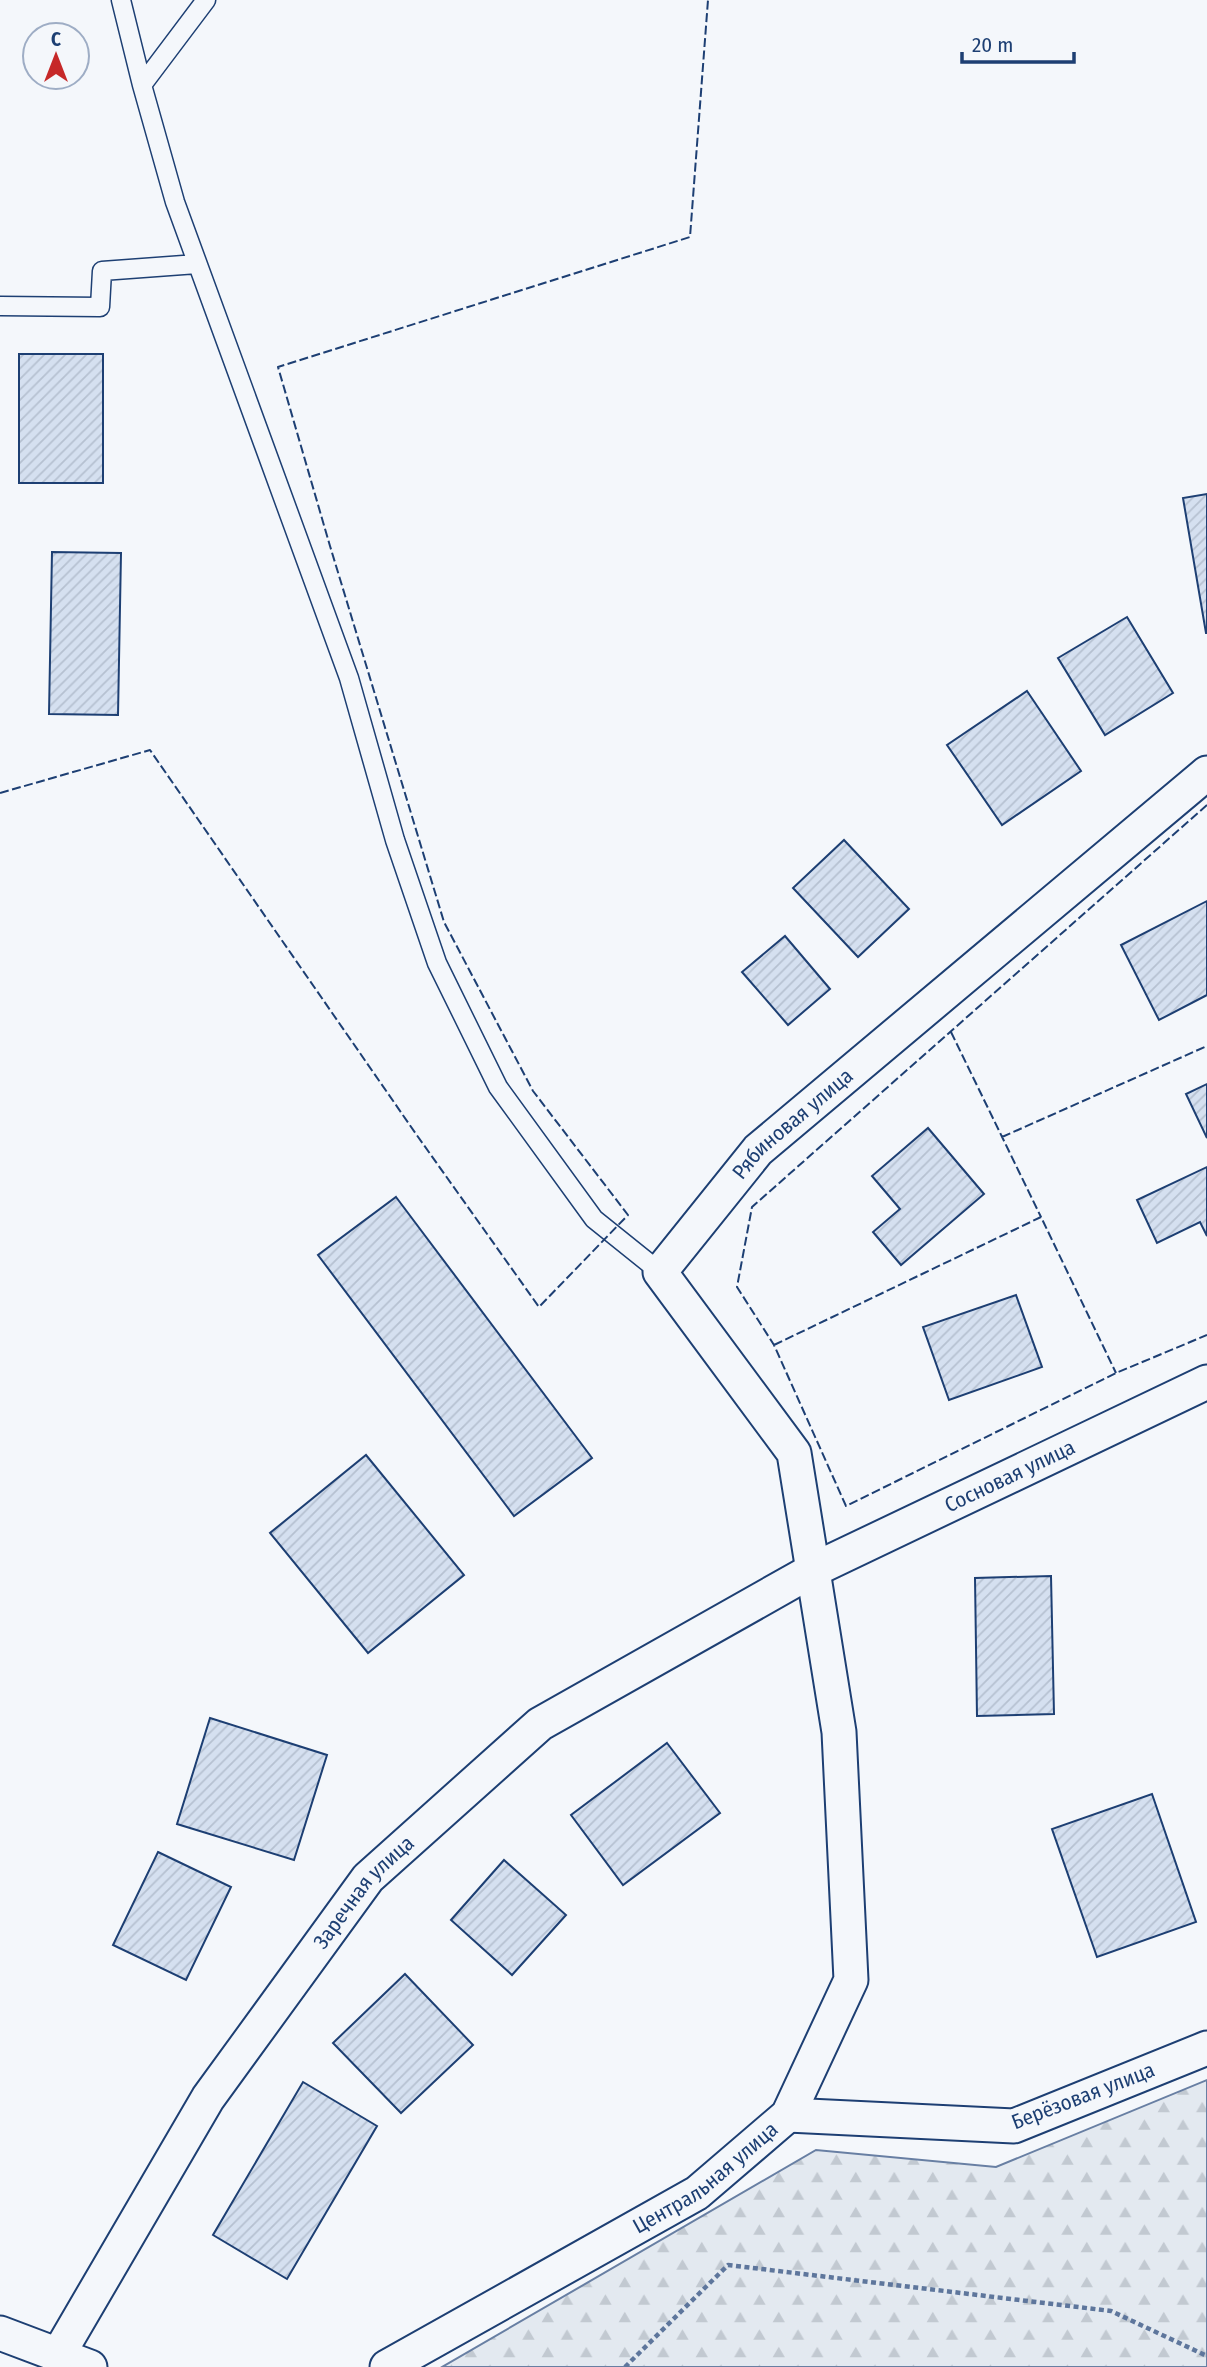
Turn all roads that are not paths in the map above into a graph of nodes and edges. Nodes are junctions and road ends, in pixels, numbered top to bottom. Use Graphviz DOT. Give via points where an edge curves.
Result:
graph roads {
  1 [pos="121,0"];
  2 [pos="206,0"];
  3 [pos="142,85"];
  4 [pos="197,264"];
  5 [pos="0,306"];
  6 [pos="1207,773"];
  7 [pos="660,1272"];
  8 [pos="1207,1382"];
  9 [pos="813,1570"];
  10 [pos="1207,2048"];
  11 [pos="788,2115"];
  12 [pos="0,2333"];
  13 [pos="56,2361"];
  14 [pos="90,2367"];
  15 [pos="387,2367"];
  1 -- 3 [label="lane"];
  2 -- 3 [label="lane"];
  3 -- 4 [label="lane"];
  4 -- 5 [label="lane" via="102,271 100,307"];
  4 -- 7 [label="lane" via="349,678 436,963 498,1087 594,1219"];
  6 -- 7 [label="street, Рябиновая улица" via="758,1150"];
  7 -- 9 [label="street" via="794,1453"];
  8 -- 9 [label="street, Сосновая улица"];
  9 -- 11 [label="street, Центральная улица" via="839,1732 851,1980"];
  9 -- 13 [label="street, Заречная улица" via="540,1724 368,1878 208,2098"];
  10 -- 11 [label="street, Берёзовая улица" via="1014,2126"];
  11 -- 15 [label="street, Центральная улица" via="697,2193"];
  12 -- 13 [label="street"];
  13 -- 14 [label="street"];
}
